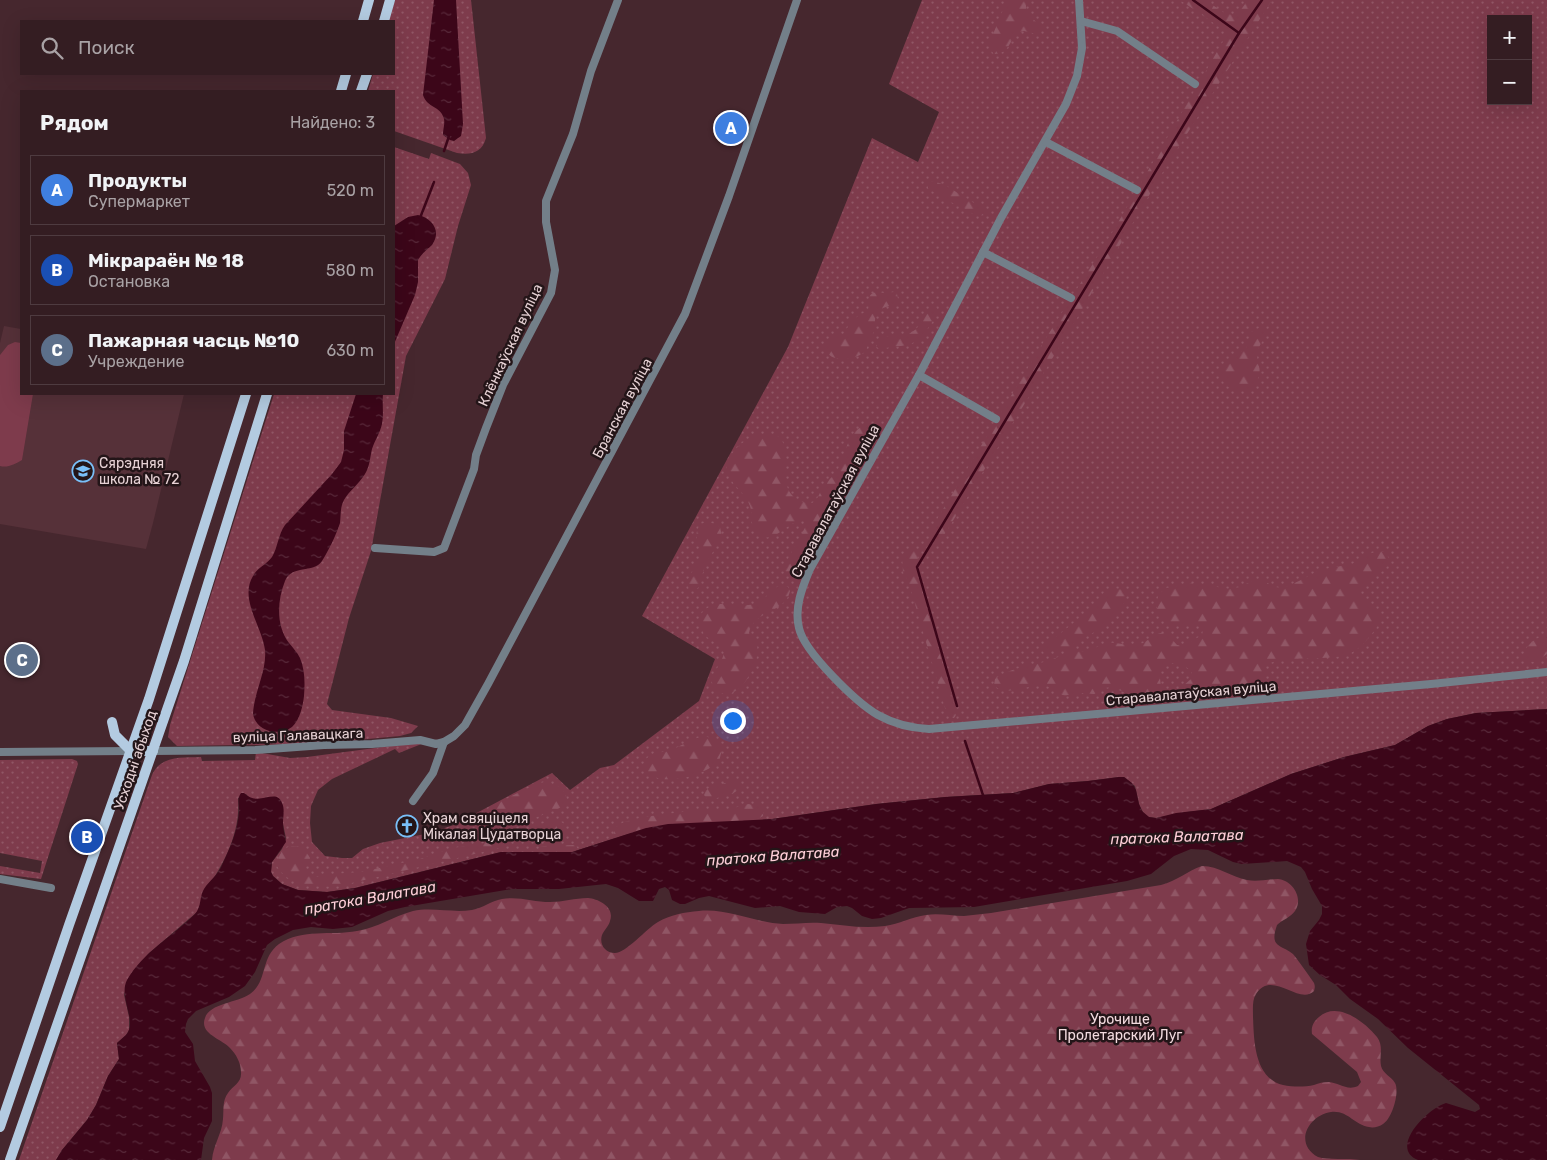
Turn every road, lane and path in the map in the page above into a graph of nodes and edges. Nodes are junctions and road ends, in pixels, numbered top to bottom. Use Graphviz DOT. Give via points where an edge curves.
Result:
graph roads {
  1 [pos="369,0"];
  2 [pos="390,0"];
  3 [pos="618,0"];
  4 [pos="798,0"];
  5 [pos="1079,0"];
  6 [pos="363,20"];
  7 [pos="384,20"];
  8 [pos="1081,21"];
  9 [pos="346,75"];
  10 [pos="367,75"];
  11 [pos="1195,84"];
  12 [pos="341,90"];
  13 [pos="361,90"];
  14 [pos="1046,142"];
  15 [pos="1137,190"];
  16 [pos="983,252"];
  17 [pos="1071,298"];
  18 [pos="919,375"];
  19 [pos="246,395"];
  20 [pos="267,395"];
  21 [pos="996,418"];
  22 [pos="376,548"];
  23 [pos="1547,672"];
  24 [pos="112,722"];
  25 [pos="444,742"];
  26 [pos="132,751"];
  27 [pos="152,751"];
  28 [pos="0,752"];
  29 [pos="413,800"];
  30 [pos="0,878"];
  31 [pos="51,888"];
  32 [pos="0,1127"];
  33 [pos="10,1160"];
  1 -- 6 [label="main road"];
  2 -- 7 [label="main road"];
  3 -- 22 [label="street, Клёнкаўская вуліца" via="546,201 546,222 555,270 551,293 503,385 444,548 434,552"];
  4 -- 25 [label="street, Бранская вуліца" via="685,314 465,725"];
  5 -- 8 [label="street, Старавалатаўская вуліца"];
  8 -- 11 [label="street" via="1117,31"];
  8 -- 14 [label="street, Старавалатаўская вуліца" via="1082,48 1077,76"];
  9 -- 12 [label="main road"];
  10 -- 13 [label="main road"];
  14 -- 15 [label="street"];
  14 -- 16 [label="street, Старавалатаўская вуліца"];
  16 -- 17 [label="street"];
  16 -- 18 [label="street, Старавалатаўская вуліца"];
  18 -- 21 [label="street"];
  18 -- 23 [label="street, Старавалатаўская вуліца" via="810,569 800,592 797,615 799,631 821,664 867,708 889,720 915,728 937,728"];
  19 -- 26 [label="main road, Усходні абыход"];
  20 -- 27 [label="main road, Усходні абыход" via="184,661"];
  24 -- 26 [label="main road" via="115,735"];
  25 -- 27 [label="street, вуліца Галавацкага" via="436,744 420,740 256,750"];
  25 -- 29 [label="street" via="433,773"];
  26 -- 27 [label="main road"];
  26 -- 28 [label="street"];
  26 -- 32 [label="main road, Усходні абыход"];
  27 -- 33 [label="main road, Усходні абыход"];
  30 -- 31 [label="street"];
}
